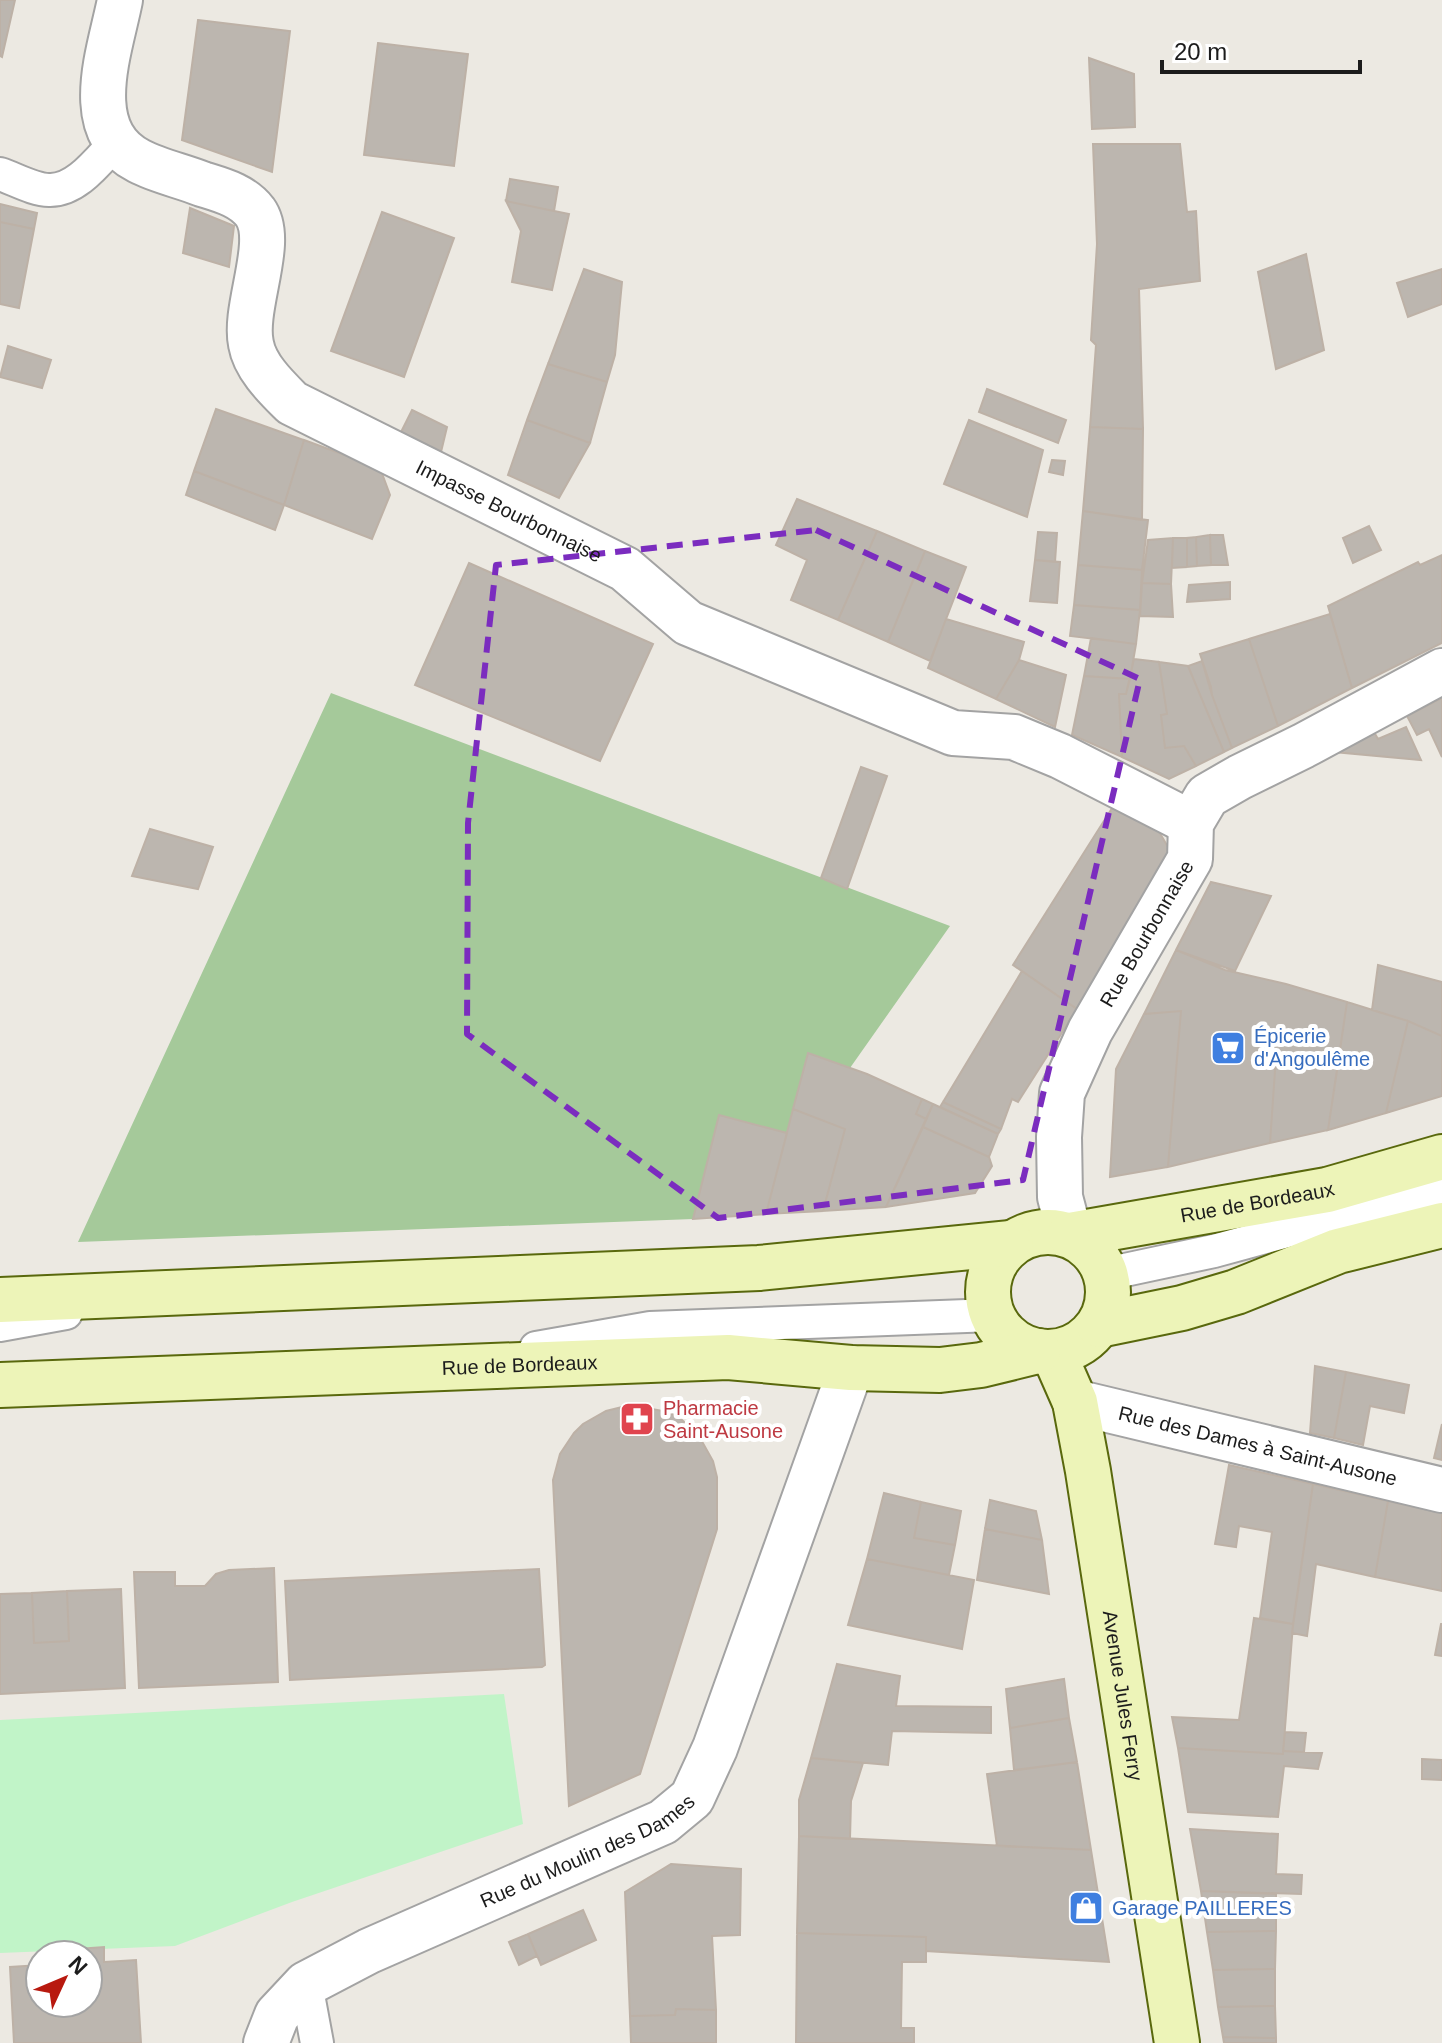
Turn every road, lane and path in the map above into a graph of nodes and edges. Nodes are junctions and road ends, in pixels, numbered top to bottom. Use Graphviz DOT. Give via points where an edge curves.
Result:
graph roads {
  1 [pos="120,0"];
  2 [pos="115,143"];
  3 [pos="0,174"];
  4 [pos="1442,671"];
  5 [pos="1191,823"];
  6 [pos="1442,1157"];
  7 [pos="1442,1189"];
  8 [pos="1442,1225"];
  9 [pos="1070,1235"];
  10 [pos="1011,1243"];
  11 [pos="1106,1274"];
  12 [pos="167,1294"];
  13 [pos="0,1300"];
  14 [pos="993,1315"];
  15 [pos="0,1325"];
  16 [pos="1099,1325"];
  17 [pos="1045,1351"];
  18 [pos="431,1367"];
  19 [pos="851,1368"];
  20 [pos="0,1385"];
  21 [pos="1075,1402"];
  22 [pos="1442,1490"];
  23 [pos="306,1984"];
  24 [pos="266,2043"];
  25 [pos="317,2043"];
  26 [pos="1177,2043"];
  1 -- 2 [label="street" via="102,89 103,115"];
  2 -- 3 [label="lane" via="65,188 47,190"];
  2 -- 5 [label="street, Impasse Bourbonnaise" via="138,161 236,196 256,213 263,238 250,310 251,345 269,381 292,403 625,569 688,623 953,733 1014,737"];
  4 -- 5 [label="street" via="1207,796"];
  5 -- 9 [label="street, Rue Bourbonnaise" via="1190,859 1090,1031 1062,1093 1060,1197"];
  6 -- 9 [label="main road, Rue de Bordeaux" via="1327,1190"];
  7 -- 11 [label="lane" via="1214,1251"];
  8 -- 16 [label="main road" via="1338,1251 1182,1308"];
  9 -- 10 [label="main road" via="1029,1234"];
  9 -- 11 [label="main road" via="1098,1258"];
  10 -- 12 [label="main road" via="759,1268"];
  10 -- 14 [label="main road" via="989,1277"];
  11 -- 16 [label="main road" via="1109,1291"];
  12 -- 13 [label="main road"];
  12 -- 15 [label="lane"];
  14 -- 17 [label="main road" via="1019,1344"];
  14 -- 18 [label="lane" via="650,1328"];
  16 -- 17 [label="main road" via="1070,1348"];
  17 -- 19 [label="main road, Rue de Bordeaux" via="940,1370"];
  17 -- 21 [label="main road, Avenue Jules Ferry"];
  18 -- 19 [label="main road, Rue de Bordeaux" via="728,1357"];
  18 -- 20 [label="main road, Rue de Bordeaux"];
  19 -- 23 [label="street, Rue du Moulin des Dames" via="715,1748 692,1798 663,1822 369,1951"];
  21 -- 22 [label="street, Rue des Dames à Saint-Ausone"];
  21 -- 26 [label="main road, Avenue Jules Ferry"];
  23 -- 24 [label="street, Rue du Moulin des Dames" via="277,2015"];
  23 -- 25 [label="lane"];
}
